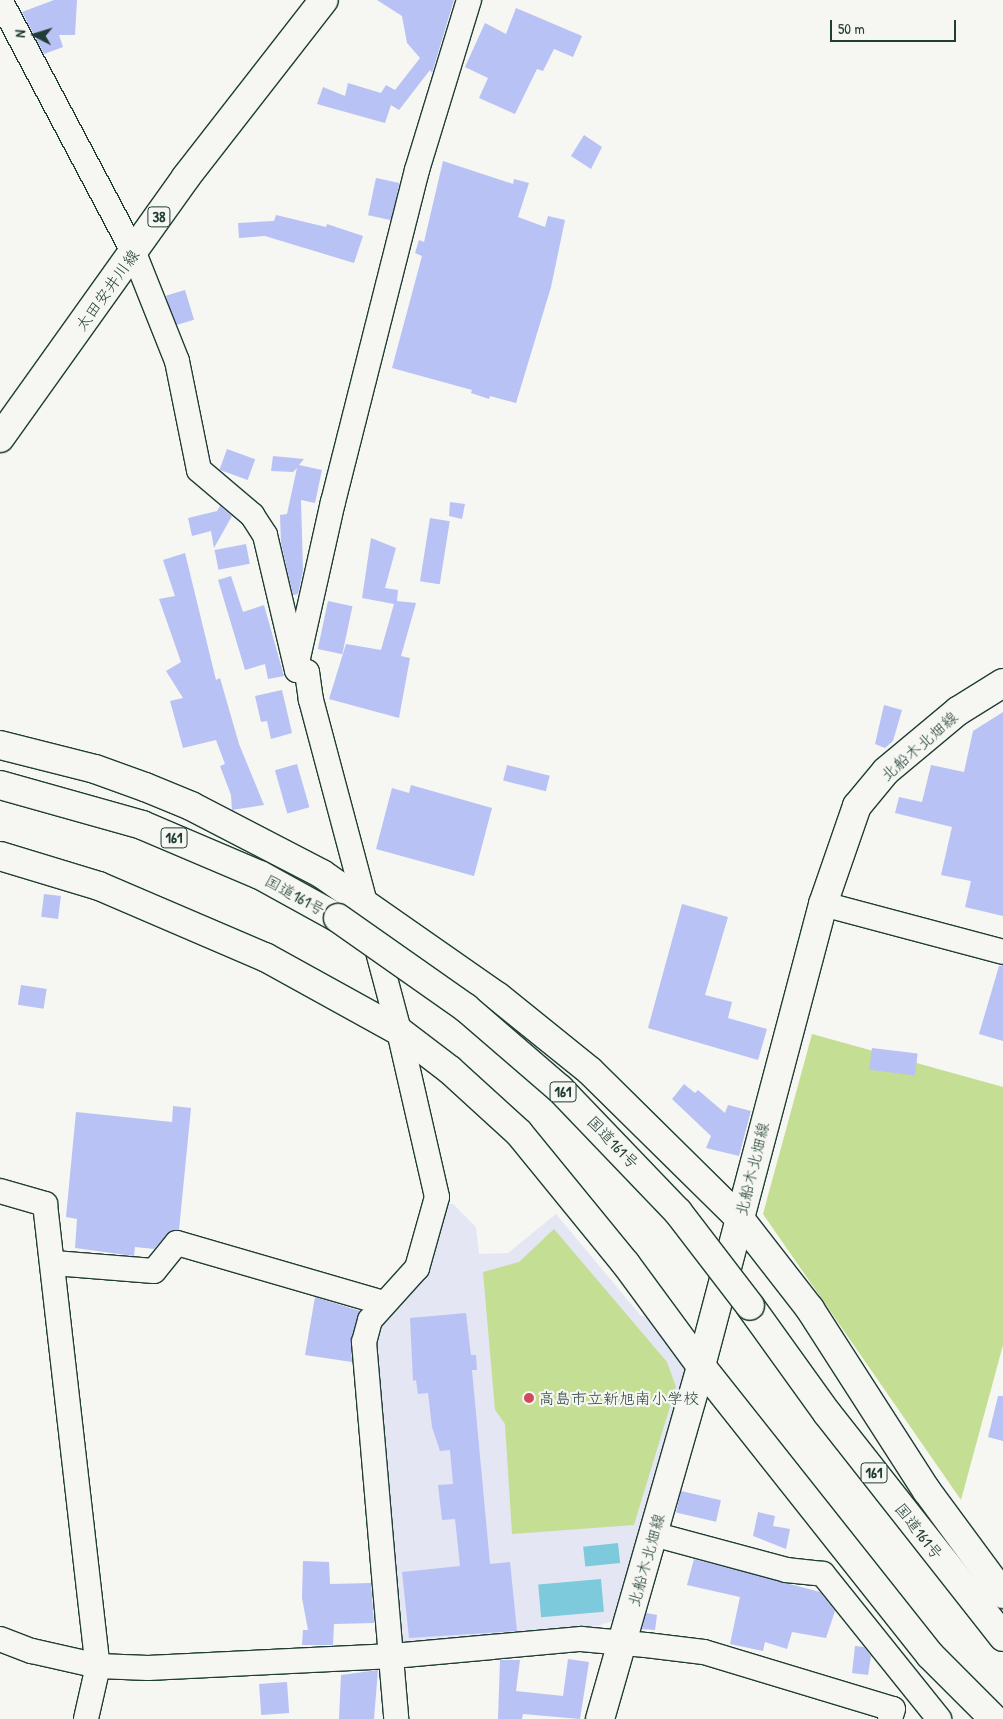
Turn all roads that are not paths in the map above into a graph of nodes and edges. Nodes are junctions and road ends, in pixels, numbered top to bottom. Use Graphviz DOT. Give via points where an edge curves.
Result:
graph roads {
  1 [pos="0,0"];
  2 [pos="324,0"];
  3 [pos="470,0"];
  4 [pos="134,253"];
  5 [pos="0,438"];
  6 [pos="297,670"];
  7 [pos="1003,683"];
  8 [pos="0,745"];
  9 [pos="0,785"];
  10 [pos="0,856"];
  11 [pos="364,900"];
  12 [pos="823,904"];
  13 [pos="1003,952"];
  14 [pos="399,1031"];
  15 [pos="0,1191"];
  16 [pos="740,1219"];
  17 [pos="54,1263"];
  18 [pos="383,1303"];
  19 [pos="701,1366"];
  20 [pos="653,1534"];
  21 [pos="1003,1594"];
  22 [pos="1003,1637"];
  23 [pos="0,1639"];
  24 [pos="622,1644"];
  25 [pos="393,1656"];
  26 [pos="98,1666"];
  27 [pos="86,1719"];
  28 [pos="396,1719"];
  29 [pos="600,1719"];
  30 [pos="890,1719"];
  31 [pos="940,1719"];
  32 [pos="994,1719"];
  1 -- 4 [label="street"];
  2 -- 4 [label="main road, 太田安井川線 / 38" via="186,177"];
  3 -- 6 [label="street" via="415,180 333,502 300,643"];
  4 -- 5 [label="main road, 太田安井川線 / 38"];
  4 -- 6 [label="street" via="177,361 199,470 252,515 265,535"];
  6 -- 11 [label="street" via="307,672 311,700"];
  7 -- 12 [label="main road, 北船木北畑線" via="958,711 886,771 857,806"];
  8 -- 11 [label="main road" via="95,769 191,806 290,856"];
  9 -- 22 [label="main road, 国道161号 / 161, bridge" via="142,825 260,876 338,918 466,1008 560,1089 678,1212 827,1413"];
  10 -- 14 [label="main road" via="99,886 212,932 265,956"];
  11 -- 14 [label="street"];
  11 -- 16 [label="main road" via="497,996 590,1072"];
  12 -- 13 [label="street"];
  12 -- 16 [label="main road, 北船木北畑線"];
  14 -- 18 [label="street" via="437,1197 418,1268"];
  14 -- 19 [label="main road" via="519,1133 626,1264"];
  15 -- 17 [label="street" via="46,1204"];
  16 -- 19 [label="main road, 北船木北畑線"];
  16 -- 21 [label="main road" via="810,1309 927,1492"];
  17 -- 18 [label="street" via="154,1271 177,1243"];
  17 -- 26 [label="street"];
  18 -- 25 [label="street" via="370,1320 364,1342"];
  19 -- 20 [label="main road, 北船木北畑線"];
  19 -- 32 [label="main road" via="930,1654"];
  20 -- 24 [label="main road, 北船木北畑線"];
  20 -- 31 [label="street" via="786,1570 823,1574"];
  23 -- 26 [label="street" via="32,1651"];
  24 -- 25 [label="street" via="581,1640"];
  24 -- 29 [label="main road, 北船木北畑線"];
  24 -- 30 [label="street" via="704,1652 893,1709"];
  25 -- 26 [label="street" via="188,1668"];
  25 -- 28 [label="street"];
  26 -- 27 [label="street"];
}
